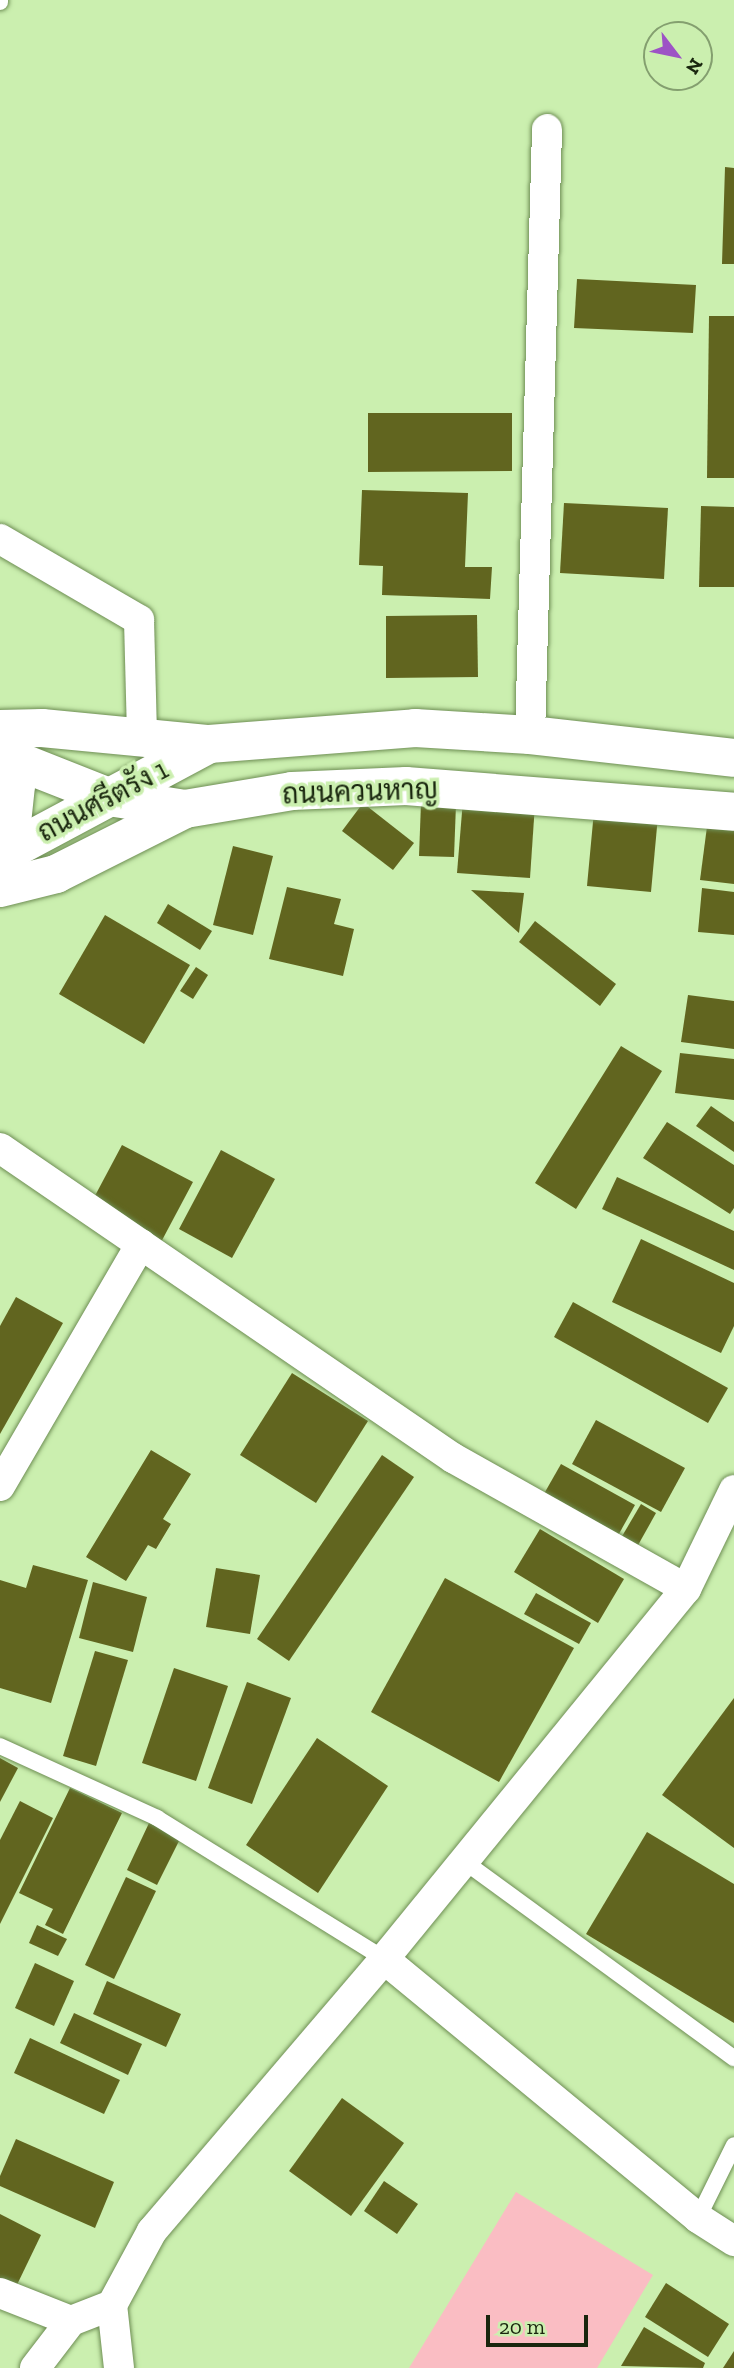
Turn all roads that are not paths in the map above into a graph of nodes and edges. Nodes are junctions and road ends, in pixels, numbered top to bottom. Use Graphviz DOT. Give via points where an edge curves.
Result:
graph roads {
  1 [pos="547,128"];
  2 [pos="0,539"];
  3 [pos="530,735"];
  4 [pos="142,737"];
  5 [pos="209,744"];
  6 [pos="3,745"];
  7 [pos="734,758"];
  8 [pos="109,797"];
  9 [pos="185,809"];
  10 [pos="734,812"];
  11 [pos="4,856"];
  12 [pos="0,888"];
  13 [pos="0,1147"];
  14 [pos="141,1244"];
  15 [pos="0,1486"];
  16 [pos="734,1490"];
  17 [pos="686,1589"];
  18 [pos="0,1746"];
  19 [pos="464,1862"];
  20 [pos="384,1959"];
  21 [pos="734,2058"];
  22 [pos="734,2145"];
  23 [pos="698,2218"];
  24 [pos="734,2241"];
  25 [pos="0,2293"];
  26 [pos="113,2305"];
  27 [pos="71,2321"];
  28 [pos="35,2368"];
  29 [pos="119,2368"];
  1 -- 3 [label="street"];
  2 -- 4 [label="street" via="139,620"];
  3 -- 5 [label="main road, ถนนควนหาญ" via="415,728"];
  3 -- 7 [label="main road, ถนนควนหาญ"];
  4 -- 5 [label="main road, ถนนควนหาญ"];
  4 -- 6 [label="main road, ถนนควนหาญ" via="41,728"];
  5 -- 8 [label="main road, ถนนศรีตรัง 1"];
  6 -- 8 [label="main road, ถนนควนหาญ"];
  6 -- 11 [label="main road" via="16,785"];
  8 -- 9 [label="main road, ถนนควนหาญ"];
  8 -- 11 [label="main road, ถนนศรีตรัง 1"];
  9 -- 10 [label="main road, ถนนควนหาญ" via="292,791 406,786"];
  9 -- 12 [label="main road, ถนนศรีตรัง 1" via="56,874"];
  13 -- 14 [label="street"];
  14 -- 15 [label="street"];
  14 -- 17 [label="street" via="453,1458"];
  16 -- 17 [label="street"];
  17 -- 19 [label="street"];
  18 -- 20 [label="lane" via="157,1818"];
  19 -- 20 [label="street"];
  19 -- 21 [label="lane"];
  20 -- 23 [label="street"];
  20 -- 26 [label="street" via="152,2231"];
  22 -- 23 [label="lane"];
  23 -- 24 [label="street"];
  25 -- 27 [label="street"];
  26 -- 27 [label="street"];
  26 -- 29 [label="street"];
  27 -- 28 [label="street"];
}
